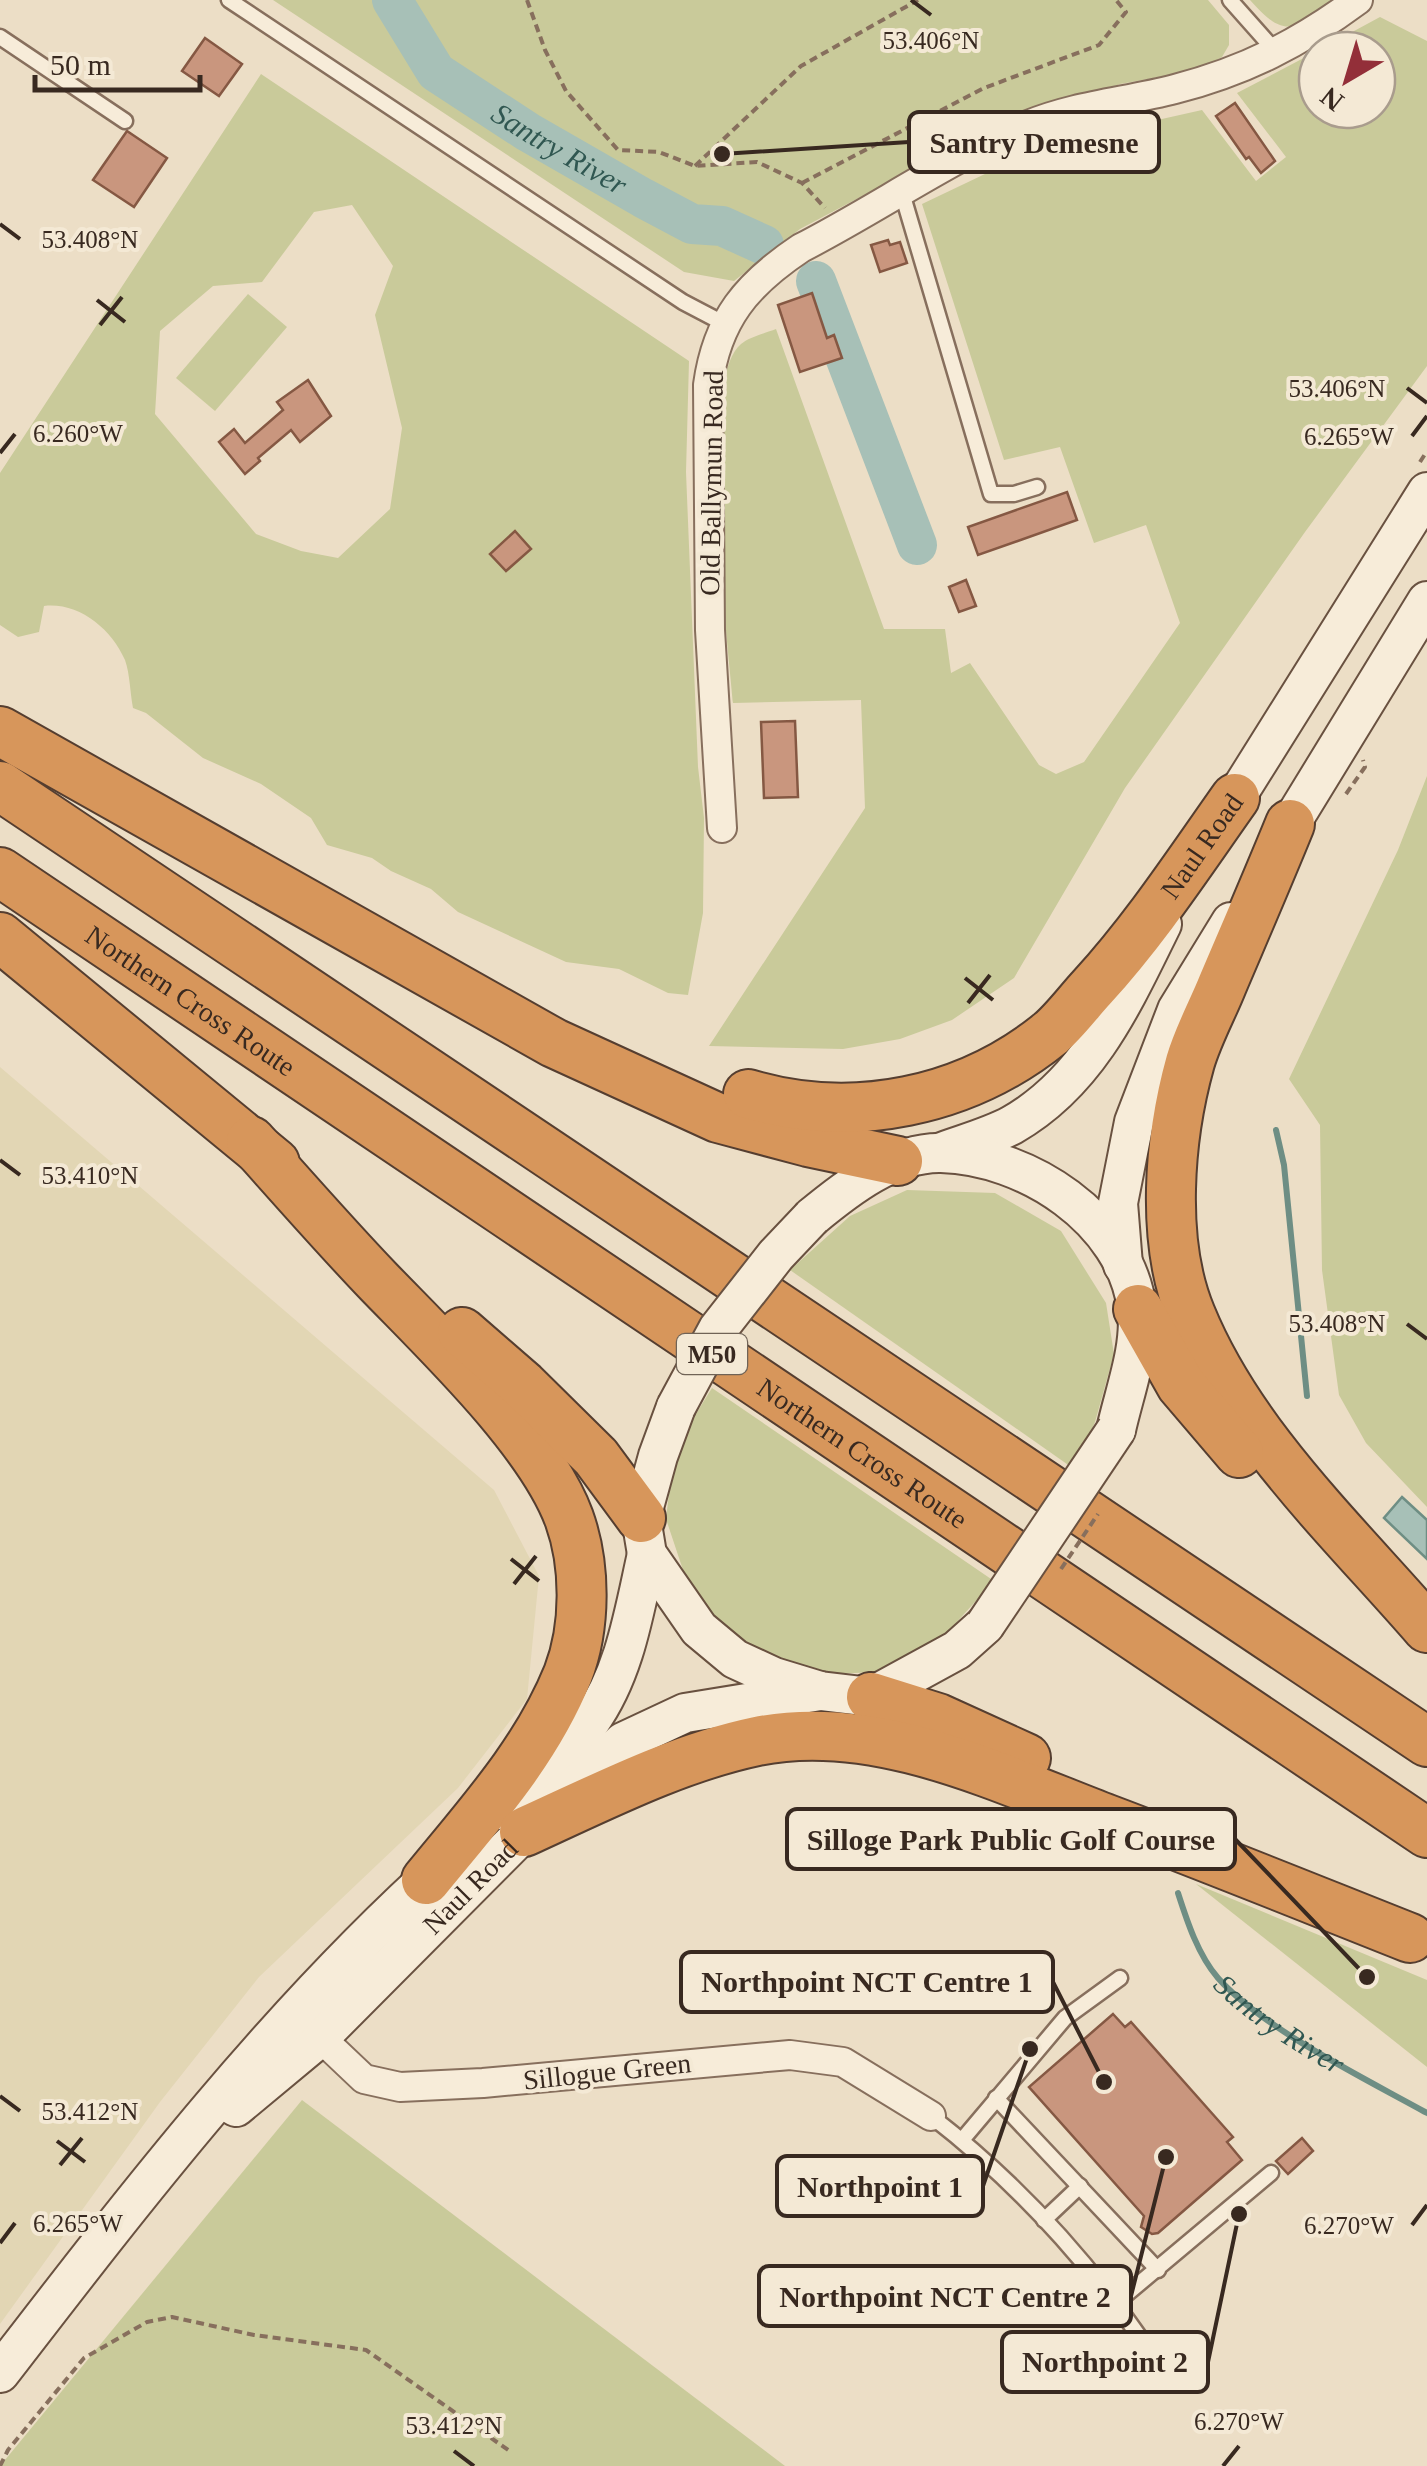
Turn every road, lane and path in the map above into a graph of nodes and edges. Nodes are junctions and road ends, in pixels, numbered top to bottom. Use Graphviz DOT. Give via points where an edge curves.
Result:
graph roads {
  1 [pos="229,0"];
  2 [pos="527,0"];
  3 [pos="918,0"];
  4 [pos="1116,0"];
  5 [pos="1230,0"];
  6 [pos="1358,0"];
  7 [pos="0,37"];
  8 [pos="1278,54"];
  9 [pos="125,121"];
  10 [pos="695,166"];
  11 [pos="802,183"];
  12 [pos="902,193"];
  13 [pos="840,228"];
  14 [pos="725,324"];
  15 [pos="1427,452"];
  16 [pos="1422,479"];
  17 [pos="1037,487"];
  18 [pos="1427,601"];
  19 [pos="0,731"];
  20 [pos="1361,752"];
  21 [pos="0,786"];
  22 [pos="1235,798"];
  23 [pos="1334,798"];
  24 [pos="1290,824"];
  25 [pos="722,828"];
  26 [pos="0,872"];
  27 [pos="0,936"];
  28 [pos="419,968"];
  29 [pos="251,1141"];
  30 [pos="919,1157"];
  31 [pos="1130,1287"];
  32 [pos="644,1536"];
  33 [pos="1427,1628"];
  34 [pos="1427,1636"];
  35 [pos="820,1691"];
  36 [pos="871,1697"];
  37 [pos="1427,1742"];
  38 [pos="524,1832"];
  39 [pos="1427,1833"];
  40 [pos="426,1880"];
  41 [pos="1418,1942"];
  42 [pos="1120,1978"];
  43 [pos="307,2025"];
  44 [pos="996,2098"];
  45 [pos="931,2116"];
  46 [pos="962,2140"];
  47 [pos="1271,2173"];
  48 [pos="1080,2186"];
  49 [pos="1044,2220"];
  50 [pos="1158,2270"];
  51 [pos="1116,2304"];
  52 [pos="1141,2339"];
  53 [pos="0,2373"];
  54 [pos="510,2452"];
  55 [pos="0,2466"];
  1 -- 14 [label="lane"];
  2 -- 10 [label="path" via="566,92 618,150 659,152"];
  3 -- 10 [label="path" via="800,66"];
  4 -- 11 [label="path" via="1126,12 1099,44 984,88"];
  5 -- 8 [label="lane"];
  6 -- 8 [label="street, Old Ballymun Road"];
  7 -- 9 [label="lane"];
  8 -- 12 [label="street, Old Ballymun Road" via="1171,91 1056,114"];
  10 -- 11 [label="path" via="757,162"];
  11 -- 13 [label="path"];
  12 -- 13 [label="street, Old Ballymun Road"];
  12 -- 17 [label="lane" via="991,494"];
  13 -- 14 [label="street, Old Ballymun Road" via="772,268"];
  14 -- 25 [label="street, Old Ballymun Road" via="712,353 707,444"];
  15 -- 16 [label="path"];
  16 -- 22 [label="main road, Naul Road"];
  18 -- 24 [label="main road"];
  19 -- 28 [label="highway"];
  20 -- 23 [label="path" via="1364,767 1350,792"];
  21 -- 37 [label="highway, M50"];
  22 -- 28 [label="highway" via="1135,941 1052,1032 981,1079 892,1106 815,1109 773,1101 622,1056"];
  22 -- 30 [label="main road, Naul Road" via="1114,1019 1069,1082 1011,1126"];
  24 -- 31 [label="main road" via="1177,1010 1153,1067 1118,1203"];
  24 -- 33 [label="highway" via="1191,1058 1174,1130 1175,1249 1189,1312 1227,1390"];
  26 -- 39 [label="highway, Northern Cross Route / M50"];
  27 -- 29 [label="highway"];
  28 -- 30 [label="highway" via="554,1044 718,1118 808,1142"];
  29 -- 32 [label="highway" via="565,1424 596,1457"];
  29 -- 40 [label="highway" via="504,1418 568,1516 578,1556 582,1609 569,1671 518,1766"];
  30 -- 31 [label="main road" via="1002,1164 1043,1182 1105,1234"];
  30 -- 32 [label="main road, Naul Road, bridge" via="844,1191 812,1217 718,1329 658,1456"];
  31 -- 34 [label="highway" via="1182,1385 1245,1460"];
  31 -- 36 [label="main road, bridge" via="1134,1350 1116,1430 985,1625 957,1650"];
  32 -- 35 [label="main road" via="699,1628 736,1659"];
  32 -- 40 [label="main road, Naul Road" via="624,1652 588,1725"];
  35 -- 36 [label="main road"];
  35 -- 38 [label="main road, Naul Road" via="685,1713 623,1742"];
  36 -- 41 [label="highway" via="938,1718"];
  38 -- 41 [label="highway" via="692,1759 759,1741 823,1737 882,1743 986,1774"];
  38 -- 43 [label="main road, Naul Road"];
  40 -- 43 [label="main road, Naul Road"];
  42 -- 44 [label="lane" via="1065,2018"];
  43 -- 45 [label="street, Sillogue Green" via="364,2079 400,2086 790,2055 843,2062"];
  43 -- 53 [label="main road, Naul Road" via="164,2167"];
  44 -- 46 [label="lane"];
  44 -- 48 [label="lane"];
  45 -- 46 [label="lane"];
  46 -- 49 [label="lane"];
  47 -- 50 [label="lane"];
  48 -- 49 [label="lane"];
  48 -- 50 [label="lane"];
  49 -- 51 [label="lane"];
  50 -- 51 [label="lane"];
  51 -- 52 [label="lane"];
  54 -- 55 [label="path" via="366,2350 172,2317 147,2322 84,2358"];
}
